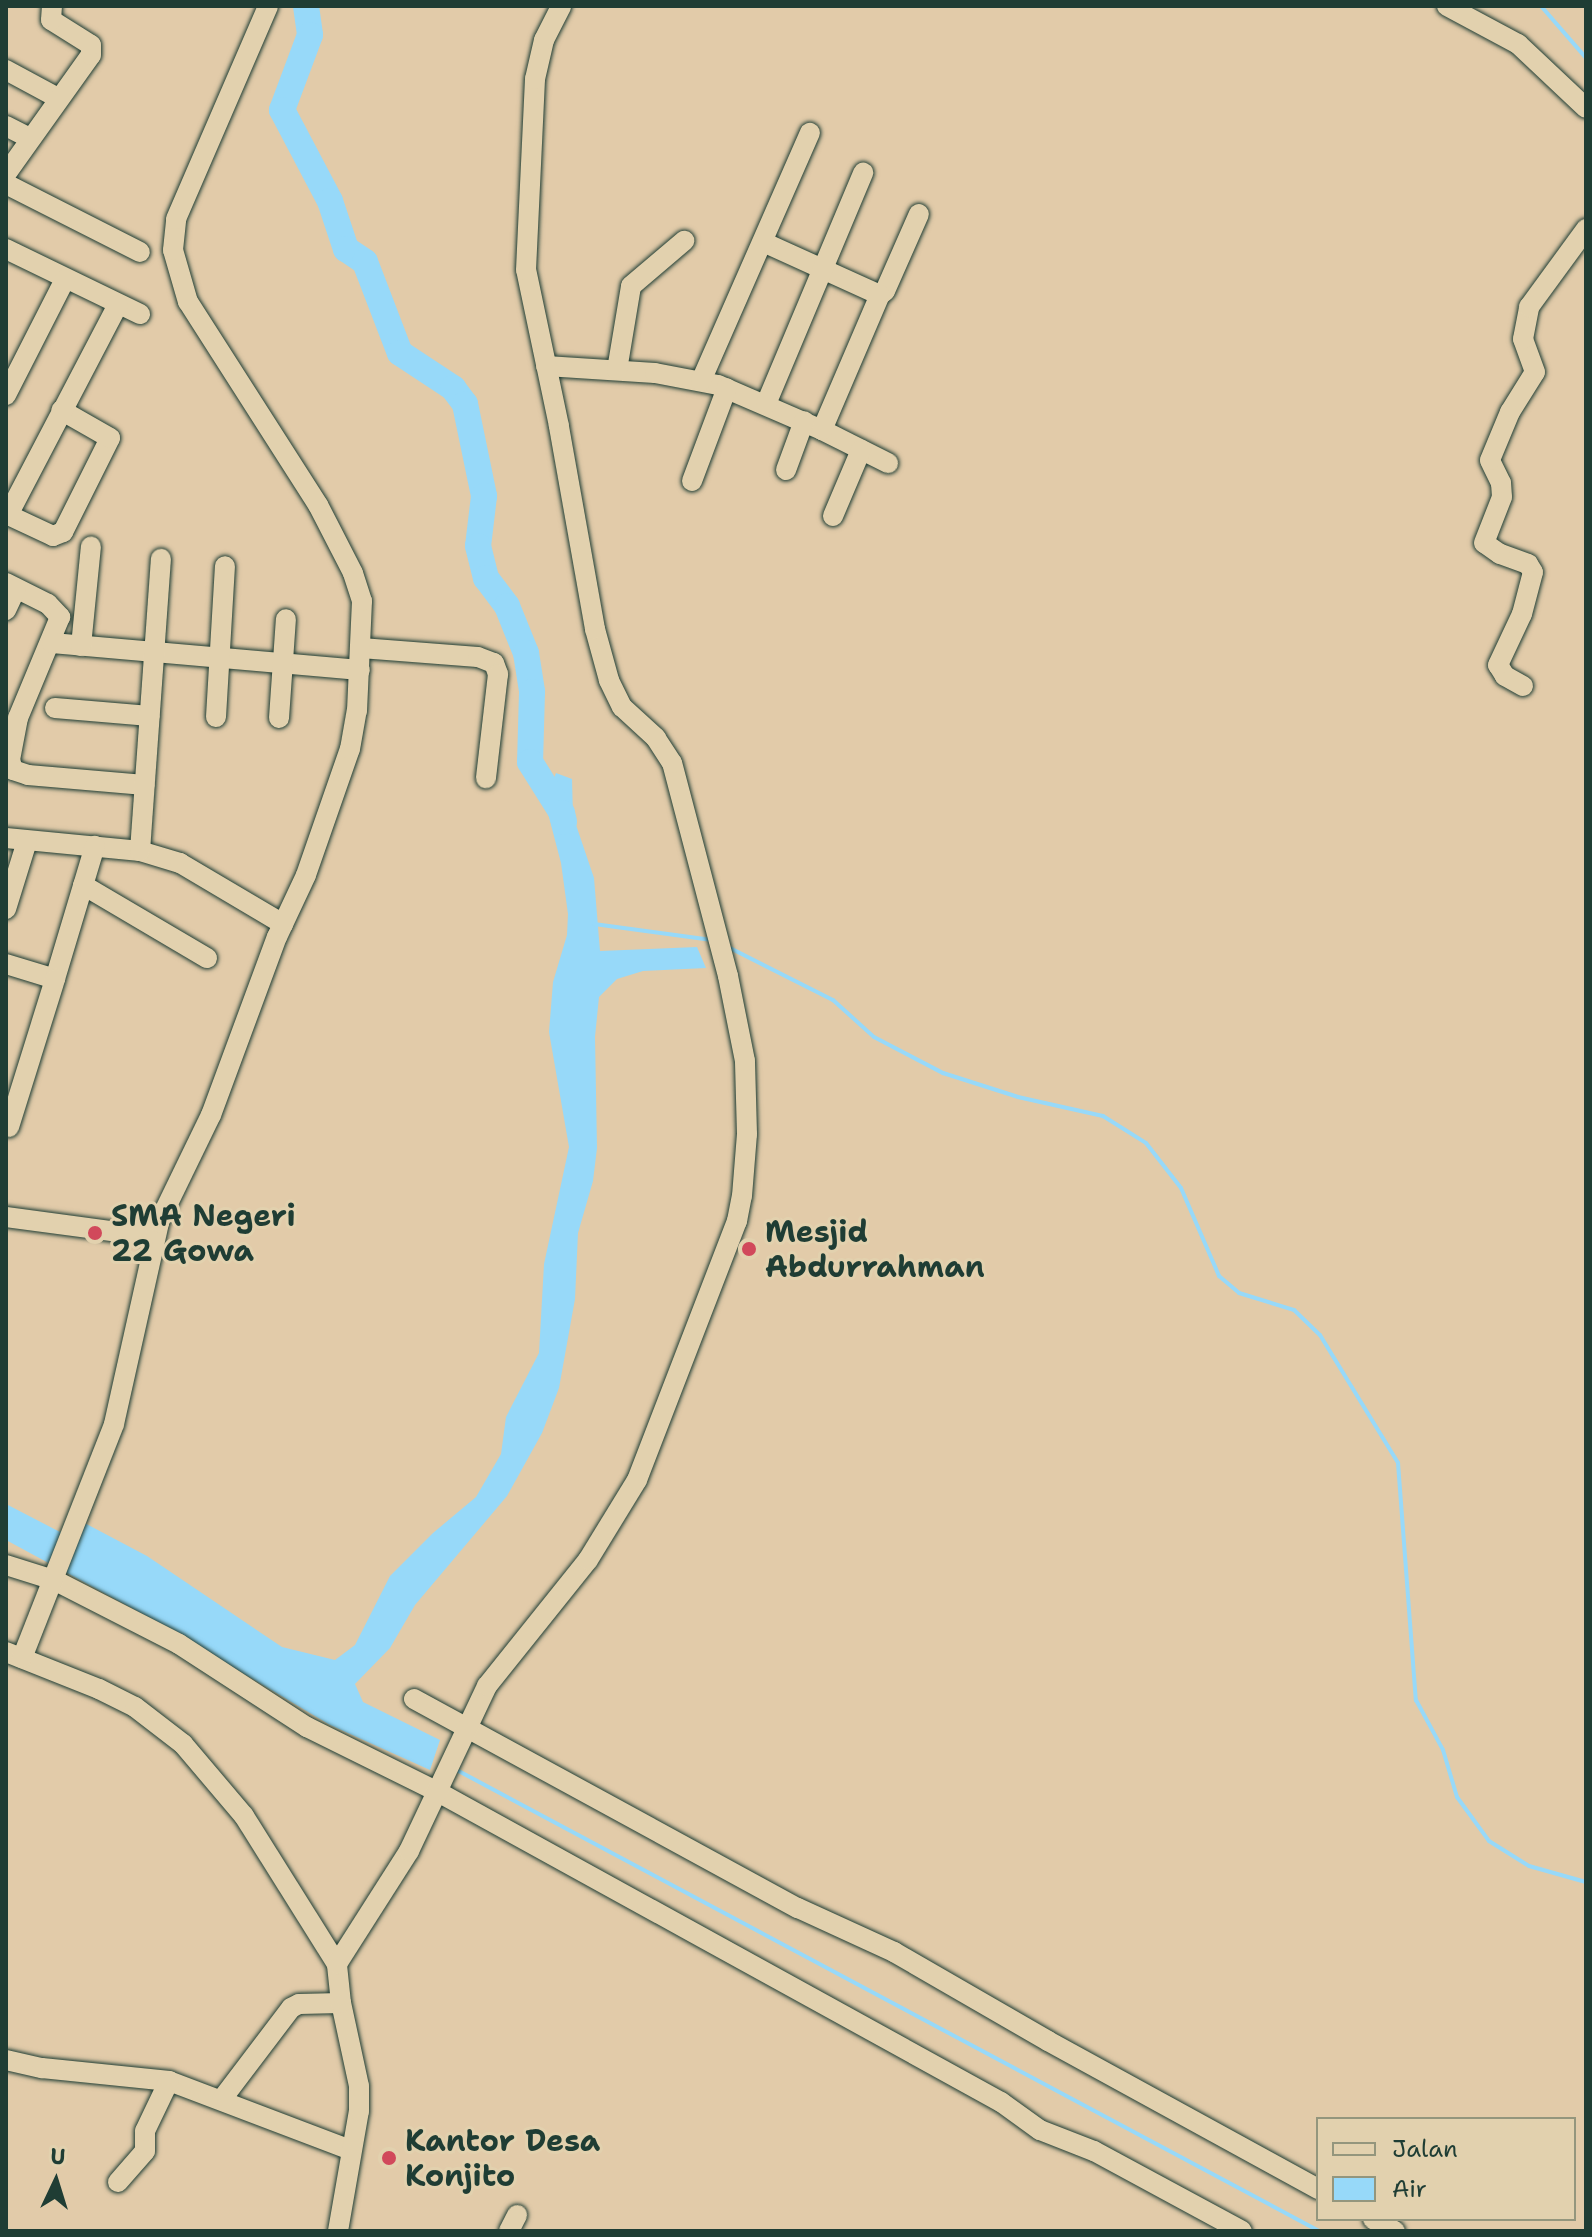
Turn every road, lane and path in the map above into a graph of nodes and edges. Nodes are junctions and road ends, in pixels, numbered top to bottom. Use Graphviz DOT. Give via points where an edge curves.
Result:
graph roads {
  1 [pos="52,6"];
  2 [pos="268,6"];
  3 [pos="561,6"];
  4 [pos="1447,6"];
  5 [pos="6,70"];
  6 [pos="58,98"];
  7 [pos="1586,108"];
  8 [pos="6,126"];
  9 [pos="810,133"];
  10 [pos="30,138"];
  11 [pos="863,173"];
  12 [pos="7,175"];
  13 [pos="919,214"];
  14 [pos="1586,229"];
  15 [pos="684,241"];
  16 [pos="763,242"];
  17 [pos="140,252"];
  18 [pos="8,254"];
  19 [pos="822,270"];
  20 [pos="65,279"];
  21 [pos="880,295"];
  22 [pos="118,305"];
  23 [pos="140,314"];
  24 [pos="546,366"];
  25 [pos="617,370"];
  26 [pos="701,381"];
  27 [pos="8,386"];
  28 [pos="727,388"];
  29 [pos="766,404"];
  30 [pos="61,410"];
  31 [pos="813,425"];
  32 [pos="861,450"];
  33 [pos="888,463"];
  34 [pos="786,470"];
  35 [pos="692,481"];
  36 [pos="7,514"];
  37 [pos="833,516"];
  38 [pos="91,546"];
  39 [pos="161,559"];
  40 [pos="225,566"];
  41 [pos="11,586"];
  42 [pos="6,610"];
  43 [pos="286,619"];
  44 [pos="52,643"];
  45 [pos="81,646"];
  46 [pos="361,648"];
  47 [pos="155,653"];
  48 [pos="220,658"];
  49 [pos="283,663"];
  50 [pos="360,670"];
  51 [pos="1523,686"];
  52 [pos="55,708"];
  53 [pos="150,716"];
  54 [pos="216,717"];
  55 [pos="279,718"];
  56 [pos="10,734"];
  57 [pos="486,778"];
  58 [pos="145,785"];
  59 [pos="6,838"];
  60 [pos="27,841"];
  61 [pos="95,846"];
  62 [pos="140,851"];
  63 [pos="83,885"];
  64 [pos="6,909"];
  65 [pos="283,924"];
  66 [pos="207,958"];
  67 [pos="6,964"];
  68 [pos="55,979"];
  69 [pos="9,1127"];
  70 [pos="6,1217"];
  71 [pos="156,1233"];
  72 [pos="6,1565"];
  73 [pos="56,1576"];
  74 [pos="14,1655"];
  75 [pos="414,1699"];
  76 [pos="464,1731"];
  77 [pos="440,1788"];
  78 [pos="337,1964"];
  79 [pos="341,2003"];
  80 [pos="6,2060"];
  81 [pos="169,2081"];
  82 [pos="222,2099"];
  83 [pos="351,2150"];
  84 [pos="118,2182"];
  85 [pos="1316,2188"];
  86 [pos="1377,2221"];
  87 [pos="338,2231"];
  88 [pos="1242,2231"];
  89 [pos="1395,2231"];
  1 -- 6 [label="street" via="55,25 85,40 92,50"];
  2 -- 46 [label="street" via="176,219 173,250 188,302 345,552 362,601"];
  3 -- 24 [label="street" via="544,40 535,79 525,255"];
  4 -- 7 [label="street" via="1518,44"];
  5 -- 6 [label="street"];
  6 -- 10 [label="street"];
  8 -- 10 [label="street"];
  9 -- 16 [label="street"];
  10 -- 12 [label="street"];
  11 -- 19 [label="street"];
  12 -- 17 [label="street"];
  13 -- 21 [label="street"];
  14 -- 51 [label="street" via="1529,307 1523,339 1535,372 1510,412 1490,460 1502,497 1484,543 1528,564 1533,572 1522,614 1498,665"];
  15 -- 25 [label="street" via="631,286"];
  16 -- 19 [label="street"];
  16 -- 26 [label="street"];
  18 -- 20 [label="street"];
  19 -- 21 [label="street"];
  19 -- 29 [label="street"];
  20 -- 22 [label="street"];
  20 -- 27 [label="street"];
  21 -- 31 [label="street"];
  22 -- 23 [label="street"];
  22 -- 30 [label="street"];
  24 -- 25 [label="street"];
  24 -- 76 [label="street" via="609,680 622,707 656,738 672,763 717,931 743,1040 744,1170 737,1221 637,1480 588,1560 487,1686"];
  25 -- 26 [label="street"];
  26 -- 28 [label="street"];
  28 -- 29 [label="street"];
  28 -- 35 [label="street"];
  29 -- 31 [label="street"];
  30 -- 36 [label="street"];
  30 -- 36 [label="street" via="108,434 110,442 61,535"];
  31 -- 32 [label="street"];
  31 -- 34 [label="street"];
  32 -- 33 [label="street"];
  32 -- 37 [label="street"];
  38 -- 45 [label="street"];
  39 -- 47 [label="street"];
  40 -- 48 [label="street"];
  41 -- 42 [label="street"];
  41 -- 44 [label="street" via="48,604 60,617"];
  43 -- 49 [label="street"];
  44 -- 45 [label="street"];
  44 -- 56 [label="street"];
  45 -- 47 [label="street"];
  46 -- 50 [label="street"];
  46 -- 57 [label="street" via="478,657 494,663 498,674"];
  47 -- 48 [label="street"];
  47 -- 53 [label="street"];
  48 -- 49 [label="street"];
  48 -- 54 [label="street"];
  49 -- 50 [label="street"];
  49 -- 55 [label="street"];
  50 -- 65 [label="street" via="350,749"];
  52 -- 53 [label="street"];
  53 -- 58 [label="street"];
  56 -- 58 [label="street" via="10,760 17,773"];
  58 -- 62 [label="street"];
  59 -- 60 [label="street"];
  60 -- 61 [label="street"];
  60 -- 64 [label="street"];
  61 -- 62 [label="street"];
  61 -- 63 [label="street"];
  62 -- 65 [label="street" via="193,868"];
  63 -- 66 [label="street"];
  63 -- 68 [label="street"];
  65 -- 71 [label="street" via="221,1090"];
  67 -- 68 [label="street"];
  68 -- 69 [label="street"];
  70 -- 71 [label="street"];
  71 -- 73 [label="street" via="114,1424"];
  72 -- 73 [label="street"];
  73 -- 74 [label="street"];
  73 -- 77 [label="street" via="204,1658 307,1727"];
  74 -- 78 [label="street" via="135,1707 183,1744 244,1816"];
  75 -- 76 [label="street"];
  76 -- 77 [label="street"];
  76 -- 85 [label="street" via="798,1908 894,1952"];
  77 -- 78 [label="street" via="409,1851"];
  77 -- 88 [label="street" via="1001,2102 1040,2130 1094,2151"];
  78 -- 79 [label="street"];
  79 -- 82 [label="street" via="291,2008"];
  79 -- 83 [label="street" via="359,2086"];
  80 -- 81 [label="street"];
  81 -- 82 [label="street"];
  81 -- 84 [label="street" via="145,2131 145,2151"];
  82 -- 83 [label="street"];
  83 -- 87 [label="street"];
  86 -- 89 [label="street"];
}
